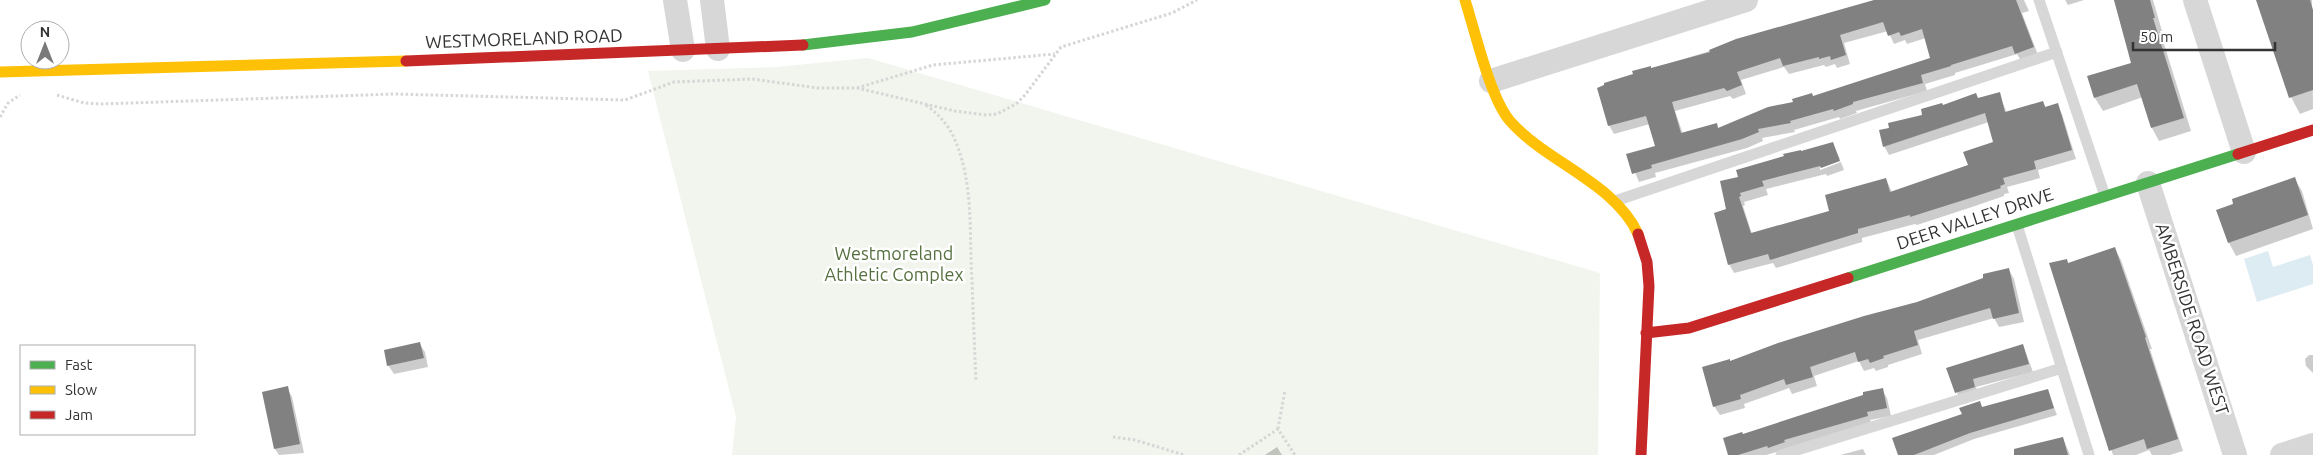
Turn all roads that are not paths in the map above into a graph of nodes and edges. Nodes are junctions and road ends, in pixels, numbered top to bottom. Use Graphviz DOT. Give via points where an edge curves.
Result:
graph roads {
  1 [pos="675,0"];
  2 [pos="712,0"];
  3 [pos="1045,0"];
  4 [pos="1465,0"];
  5 [pos="1746,0"];
  6 [pos="2039,0"];
  7 [pos="2195,0"];
  8 [pos="718,49"];
  9 [pos="683,50"];
  10 [pos="2057,52"];
  11 [pos="0,72"];
  12 [pos="1491,80"];
  13 [pos="2313,130"];
  14 [pos="2244,152"];
  15 [pos="2148,183"];
  16 [pos="2106,196"];
  17 [pos="1614,202"];
  18 [pos="2017,225"];
  19 [pos="1646,333"];
  20 [pos="2062,368"];
  21 [pos="2313,445"];
  22 [pos="1641,455"];
  23 [pos="1781,455"];
  24 [pos="2088,455"];
  25 [pos="2235,455"];
  26 [pos="2282,455"];
  1 -- 9 [label="street"];
  2 -- 8 [label="street"];
  3 -- 8 [label="street, WESTMORELAND ROAD" via="912,32 805,45"];
  4 -- 12 [label="street"];
  5 -- 12 [label="street"];
  6 -- 10 [label="lane"];
  7 -- 14 [label="street"];
  8 -- 9 [label="street, WESTMORELAND ROAD"];
  9 -- 11 [label="street, WESTMORELAND ROAD" via="314,65"];
  10 -- 16 [label="lane"];
  10 -- 17 [label="lane"];
  12 -- 17 [label="street" via="1500,106 1510,122"];
  13 -- 14 [label="street, DEER VALLEY DRIVE"];
  14 -- 15 [label="street, DEER VALLEY DRIVE"];
  15 -- 16 [label="street, DEER VALLEY DRIVE"];
  15 -- 25 [label="street, AMBERSIDE ROAD WEST"];
  16 -- 18 [label="street, DEER VALLEY DRIVE"];
  17 -- 19 [label="street" via="1635,226 1648,265"];
  18 -- 19 [label="street, DEER VALLEY DRIVE" via="1689,328"];
  18 -- 20 [label="lane"];
  19 -- 22 [label="street"];
  20 -- 23 [label="lane"];
  20 -- 24 [label="lane"];
  21 -- 26 [label="street"];
}
